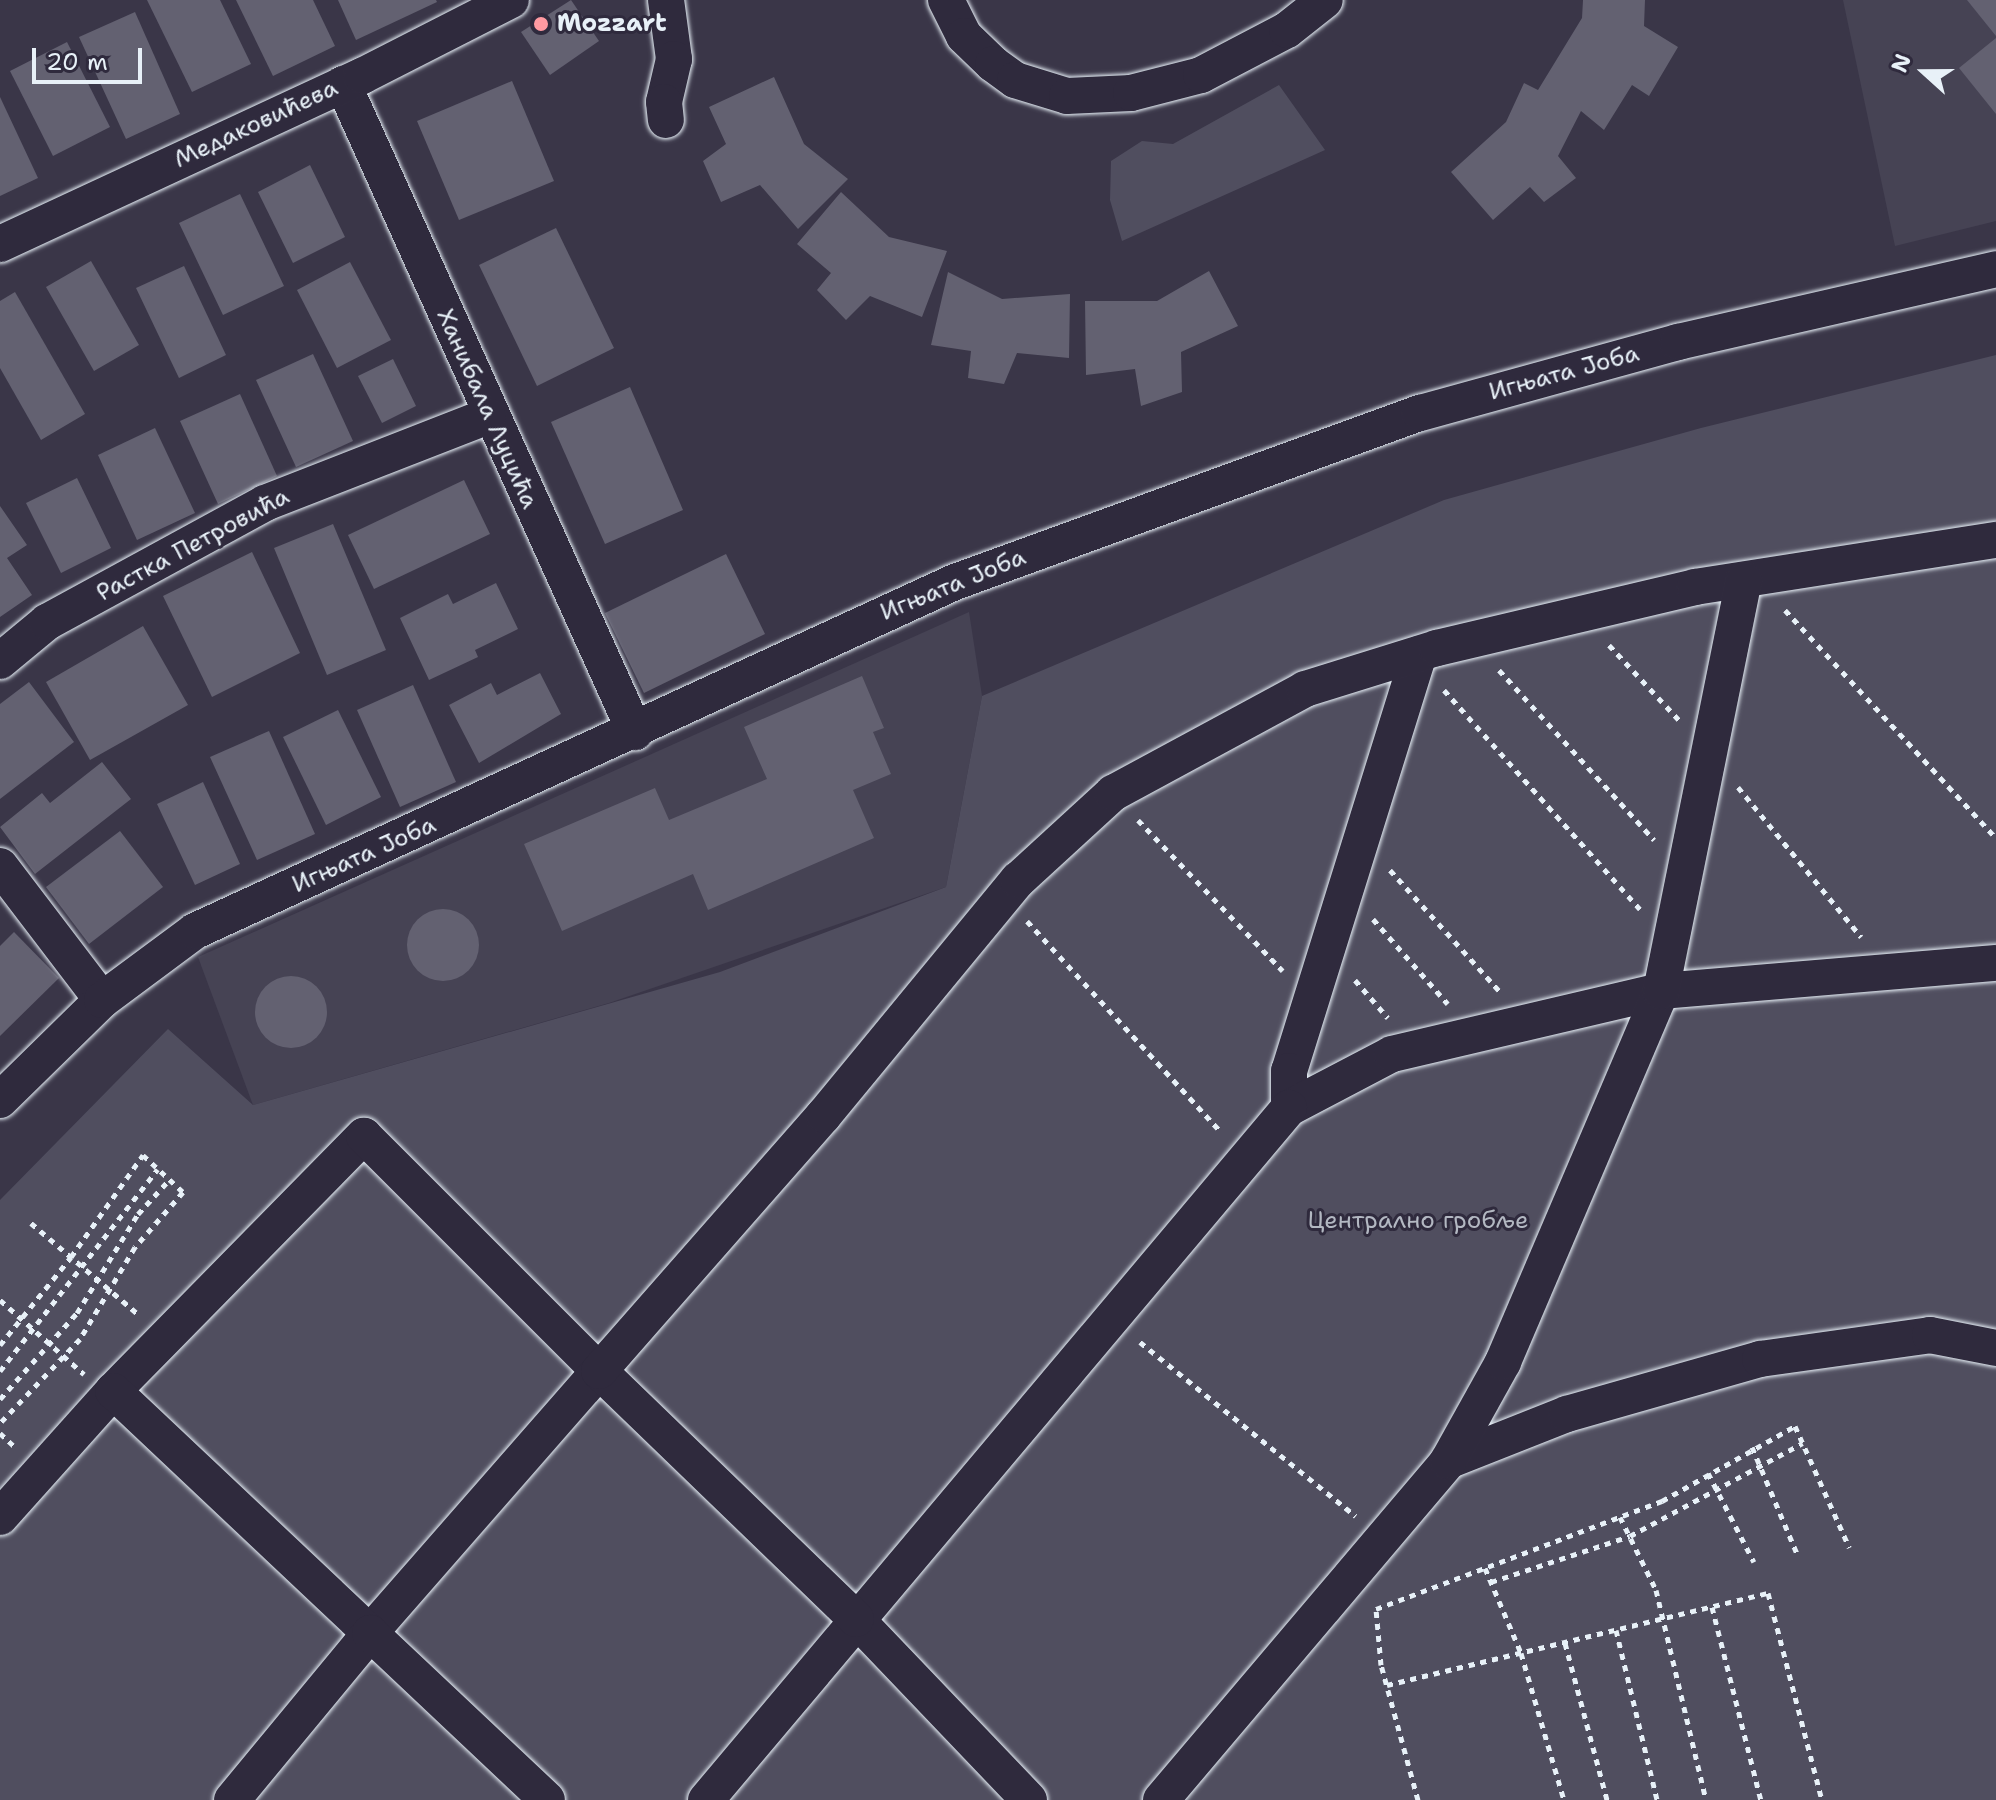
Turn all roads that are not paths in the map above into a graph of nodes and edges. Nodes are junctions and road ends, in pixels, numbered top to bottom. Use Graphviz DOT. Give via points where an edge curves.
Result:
graph roads {
  1 [pos="666,0"];
  2 [pos="946,0"];
  3 [pos="1325,0"];
  4 [pos="495,4"];
  5 [pos="343,84"];
  6 [pos="666,120"];
  7 [pos="0,244"];
  8 [pos="1996,269"];
  9 [pos="488,416"];
  10 [pos="1996,540"];
  11 [pos="1750,579"];
  12 [pos="1418,657"];
  13 [pos="0,661"];
  14 [pos="635,732"];
  15 [pos="0,866"];
  16 [pos="1996,963"];
  17 [pos="1661,991"];
  18 [pos="102,1000"];
  19 [pos="0,1100"];
  20 [pos="1289,1108"];
  21 [pos="1996,1348"];
  22 [pos="599,1371"];
  23 [pos="111,1393"];
  24 [pos="1448,1461"];
  25 [pos="0,1517"];
  26 [pos="856,1619"];
  27 [pos="370,1633"];
  28 [pos="232,1800"];
  29 [pos="547,1800"];
  30 [pos="706,1800"];
  31 [pos="1029,1800"];
  32 [pos="1161,1800"];
  1 -- 6 [label="street" via="674,59 664,102"];
  2 -- 3 [label="street" via="964,36 993,64 1038,90 1067,96 1131,93 1201,75 1287,30"];
  4 -- 5 [label="street, Медаковићева"];
  5 -- 7 [label="street, Медаковићева"];
  5 -- 9 [label="street, Ханибала Луцића"];
  8 -- 14 [label="street, Игњата Јоба" via="1678,342 1378,427 955,582"];
  9 -- 13 [label="street, Растка Петровића" via="265,503 47,622"];
  9 -- 14 [label="street, Ханибала Луцића"];
  10 -- 11 [label="street"];
  11 -- 12 [label="street" via="1581,614"];
  11 -- 17 [label="street"];
  12 -- 20 [label="street" via="1289,1071"];
  12 -- 22 [label="street" via="1305,689 1113,793 1004,896 824,1115"];
  14 -- 18 [label="street, Игњата Јоба" via="195,931"];
  15 -- 18 [label="street"];
  16 -- 17 [label="street" via="1888,968"];
  17 -- 20 [label="street" via="1392,1054"];
  17 -- 24 [label="street" via="1503,1362"];
  18 -- 19 [label="street, Игњата Јоба"];
  20 -- 26 [label="street"];
  21 -- 24 [label="street" via="1930,1335 1760,1359 1567,1414"];
  22 -- 23 [label="street" via="364,1136"];
  22 -- 26 [label="street"];
  22 -- 27 [label="street"];
  23 -- 25 [label="street"];
  23 -- 27 [label="street"];
  24 -- 32 [label="street"];
  26 -- 30 [label="street"];
  26 -- 31 [label="street"];
  27 -- 28 [label="street"];
  27 -- 29 [label="street"];
}
